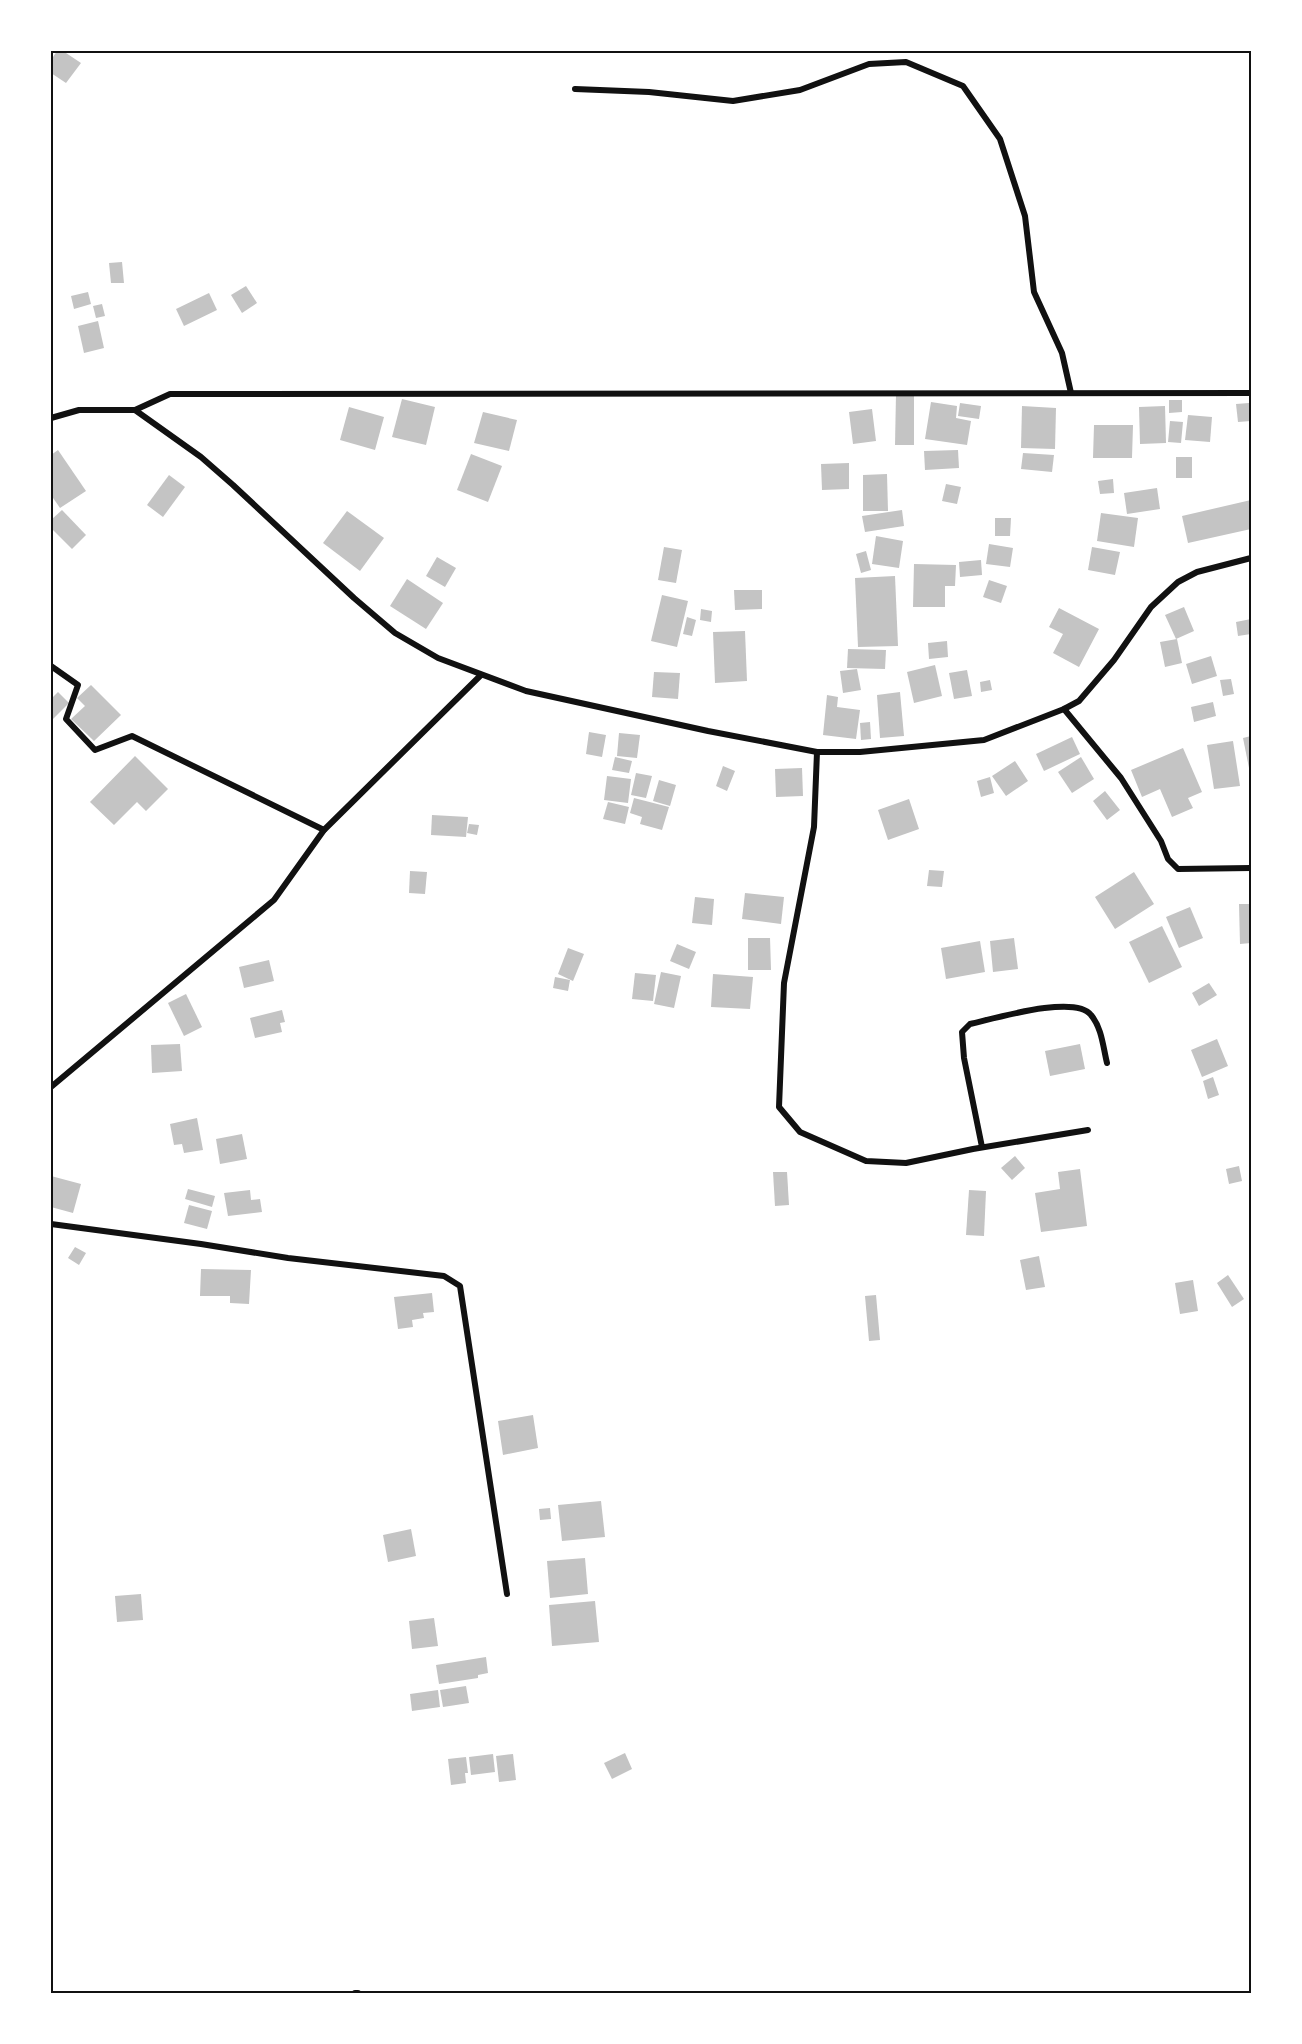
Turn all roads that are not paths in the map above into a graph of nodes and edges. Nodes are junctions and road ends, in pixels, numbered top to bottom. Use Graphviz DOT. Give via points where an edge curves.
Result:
graph roads {
  1 [pos="575,88"];
  2 [pos="1071,393"];
  3 [pos="1251,393"];
  4 [pos="135,410"];
  5 [pos="51,418"];
  6 [pos="1251,558"];
  7 [pos="51,666"];
  8 [pos="481,675"];
  9 [pos="1064,709"];
  10 [pos="817,752"];
  11 [pos="324,831"];
  12 [pos="1251,868"];
  13 [pos="1107,1063"];
  14 [pos="51,1087"];
  15 [pos="1088,1130"];
  16 [pos="982,1147"];
  17 [pos="51,1224"];
  18 [pos="507,1594"];
  1 -- 2 [label="street" via="733,100 800,90 869,64 906,62 963,86 1000,139 1025,216 1034,292 1062,353"];
  2 -- 3 [label="street"];
  2 -- 4 [label="street" via="170,394"];
  4 -- 5 [label="street" via="79,410"];
  4 -- 8 [label="street" via="233,485 395,633 438,658"];
  6 -- 9 [label="street" via="1197,572 1178,582 1151,607 1079,701"];
  7 -- 11 [label="street" via="78,685 66,719 95,750 132,736"];
  8 -- 10 [label="street" via="573,702"];
  8 -- 11 [label="street"];
  9 -- 10 [label="street" via="984,740 860,752"];
  9 -- 12 [label="street" via="1121,778 1168,859 1178,869"];
  10 -- 16 [label="street" via="814,827 784,983 779,1107 800,1132 866,1161 906,1164"];
  11 -- 14 [label="street" via="274,900"];
  13 -- 16 [label="street" via="1100,1030 1090,1013 1074,1006 969,1024 962,1032 964,1058"];
  15 -- 16 [label="street"];
  17 -- 18 [label="street" via="444,1276 460,1286"];
}
